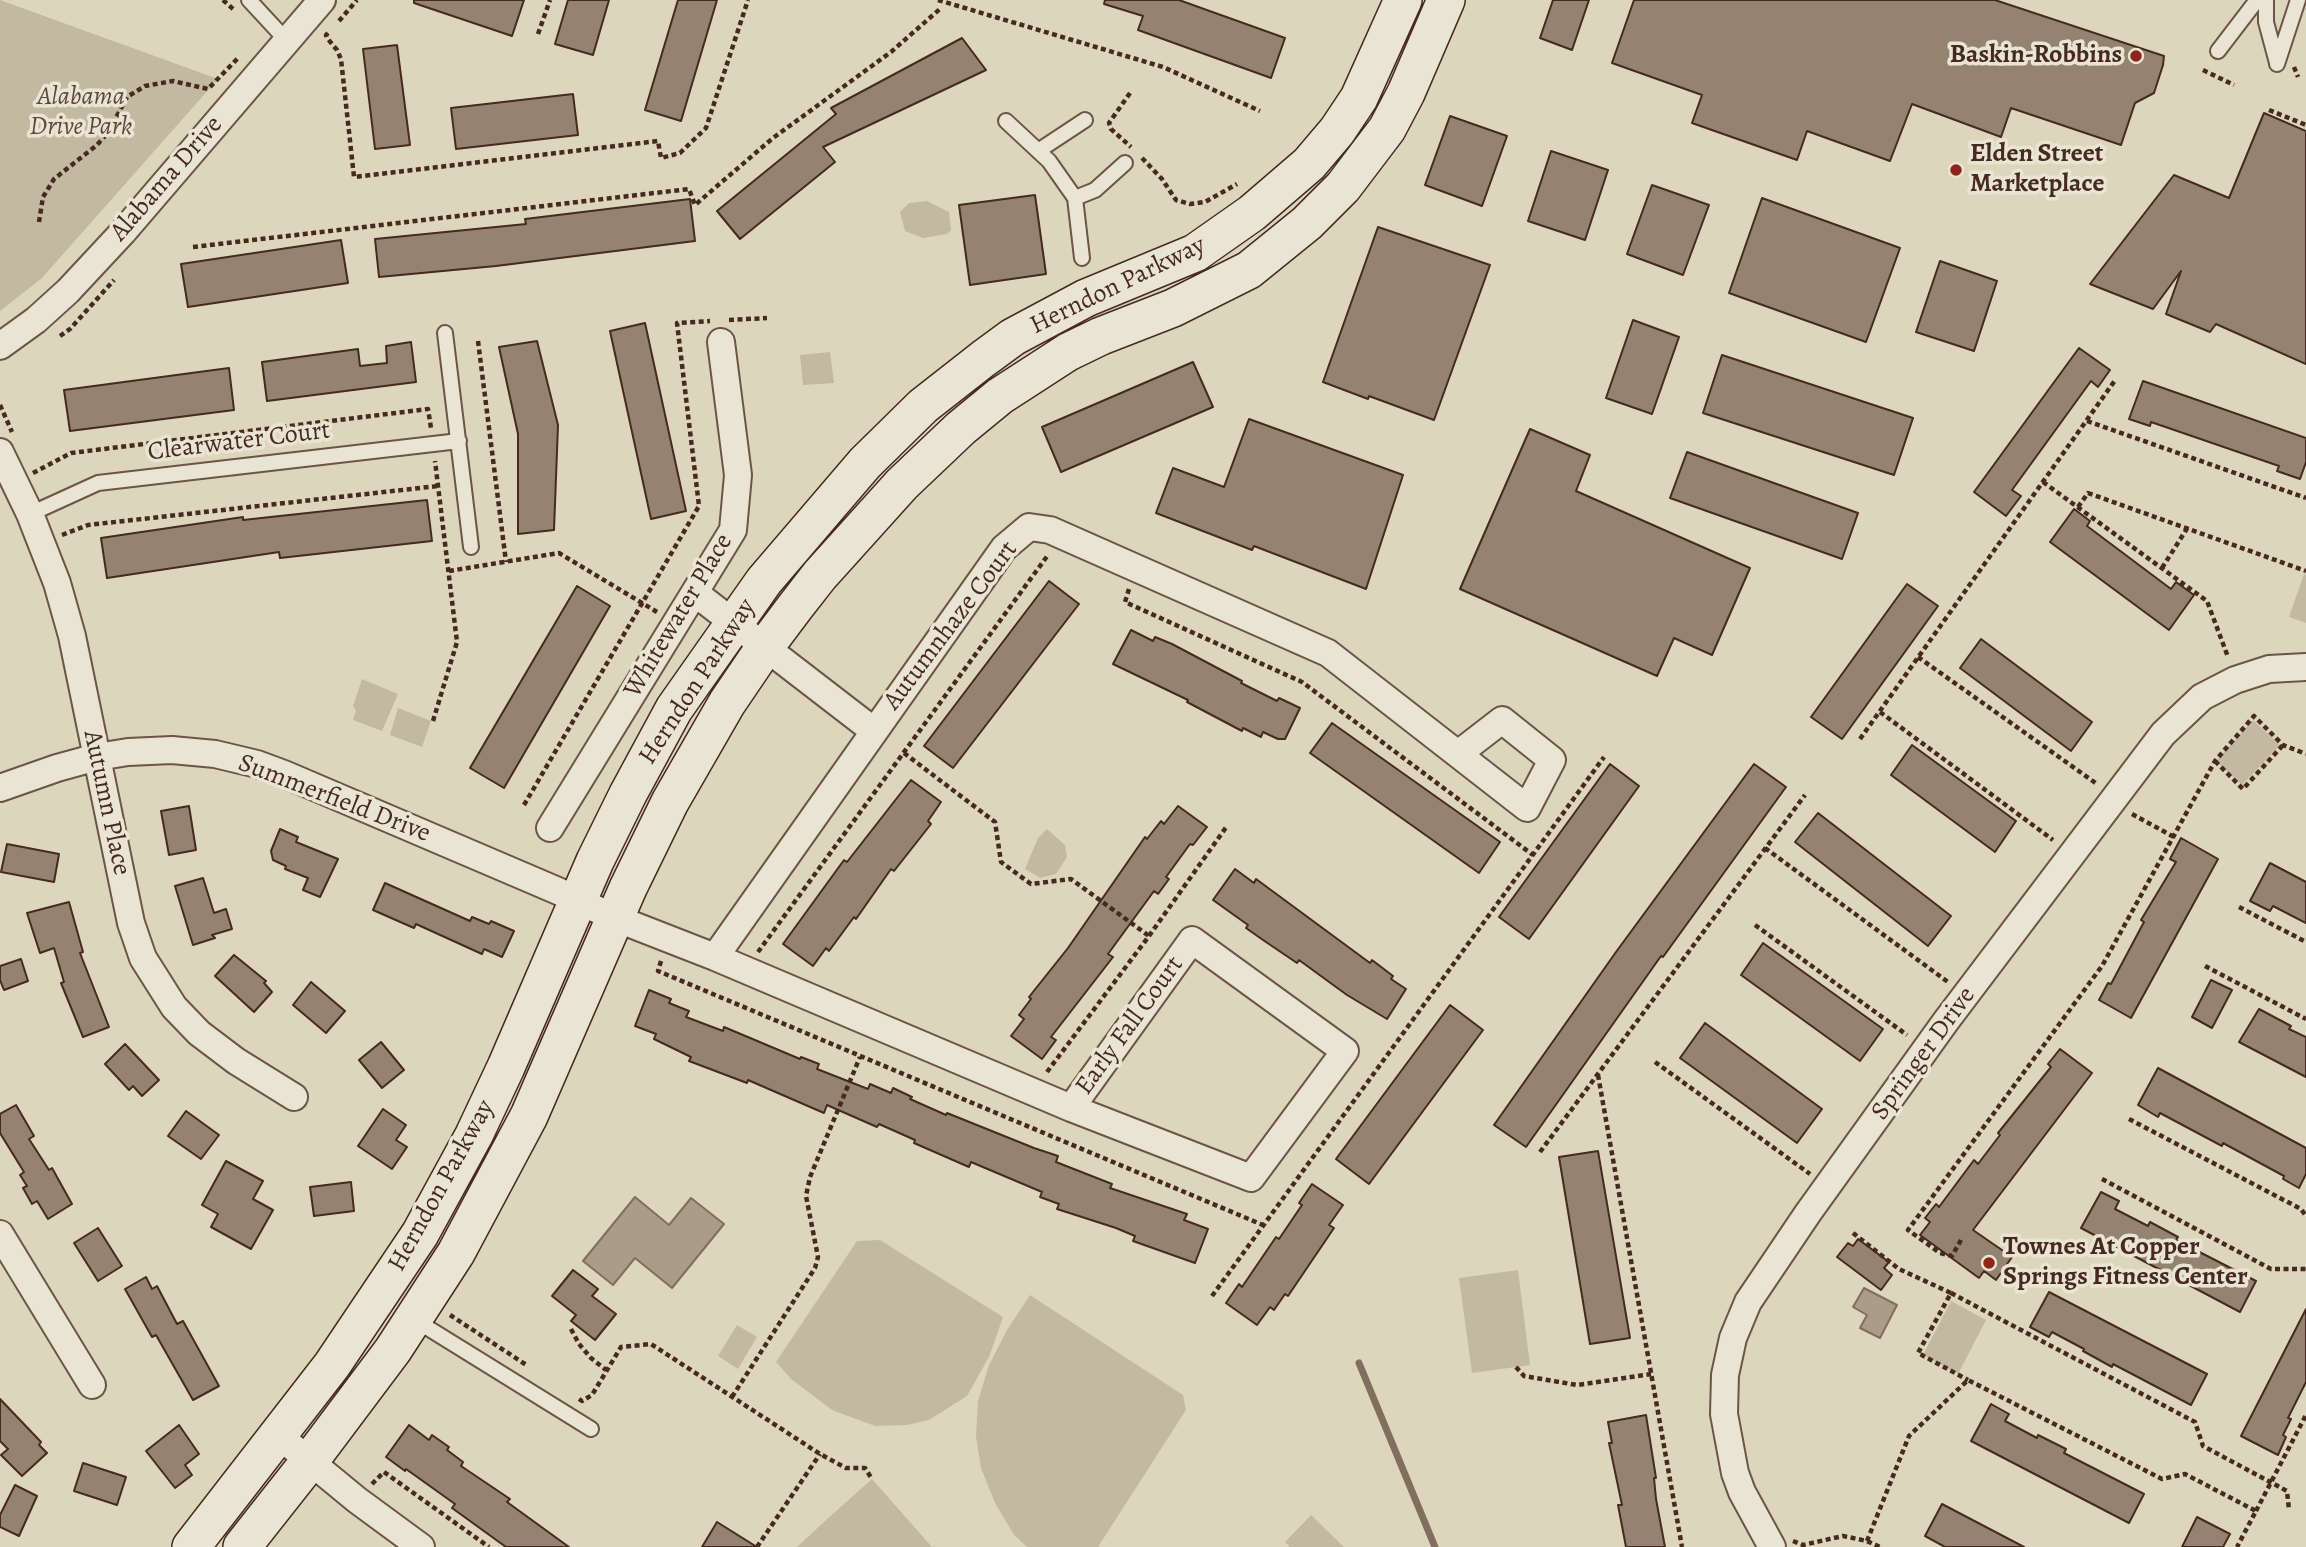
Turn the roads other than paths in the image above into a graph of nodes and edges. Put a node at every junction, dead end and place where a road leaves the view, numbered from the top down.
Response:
1 (249, 0) edge
2 (322, 0) edge
3 (1404, 0) edge
4 (1446, 0) edge
5 (2257, 0) edge
6 (2266, 0) edge
7 (2298, 0) edge
8 (287, 41) junction
9 (2218, 51) dead end
10 (1085, 120) dead end
11 (1006, 121) dead end
12 (1038, 151) junction
13 (1125, 163) dead end
14 (1075, 198) junction
15 (1082, 258) dead end
16 (722, 328) road end
17 (445, 333) dead end
18 (0, 346) edge
19 (459, 441) junction
20 (0, 452) edge
21 (30, 514) junction
22 (471, 547) dead end
23 (695, 593) junction
24 (733, 622) junction
25 (765, 647) junction
26 (2306, 667) edge
27 (874, 730) junction
28 (1458, 754) dead end
29 (97, 757) junction
30 (0, 788) edge
31 (550, 828) dead end
32 (578, 901) junction
33 (615, 918) junction
34 (715, 957) junction
35 (294, 1097) dead end
36 (1071, 1108) junction
37 (0, 1234) edge
38 (414, 1320) junction
39 (92, 1385) dead end
40 (591, 1429) dead end
41 (278, 1435) junction
42 (309, 1462) junction
43 (1779, 1539) edge
44 (191, 1547) edge
45 (242, 1547) edge
46 (421, 1547) edge

1 - 8 lane
2 - 8 street, Alabama Drive
3 - 24 main road, Herndon Parkway
4 - 25 main road, Herndon Parkway
5 - 9 lane
6 - 7 lane
8 - 18 street, Alabama Drive
10 - 12 lane
11 - 12 lane
12 - 14 lane
13 - 14 lane
14 - 15 lane
16 - 23 street, Whitewater Place
17 - 19 lane
19 - 21 lane, Clearwater Court
19 - 22 lane
20 - 21 street, Autumn Place
21 - 29 street, Autumn Place
23 - 24 street
23 - 31 street, Whitewater Place
24 - 25 street
24 - 32 main road, Herndon Parkway
25 - 27 street
25 - 33 main road, Herndon Parkway
26 - 43 street, Springer Drive
27 - 28 street, Autumnhaze Court
27 - 34 street, Autumnhaze Court
29 - 30 street, Summerfield Drive
29 - 32 street, Summerfield Drive
29 - 35 street, Autumn Place
32 - 33 street, Summerfield Drive
32 - 41 main road, Herndon Parkway
33 - 34 street, Early Fall Court
33 - 38 main road, Herndon Parkway
34 - 36 street, Early Fall Court
36 - 36 street, Early Fall Court
37 - 39 street
38 - 40 lane
38 - 42 main road, Herndon Parkway
41 - 42 street
41 - 44 main road, Herndon Parkway
42 - 45 main road, Herndon Parkway
42 - 46 street

